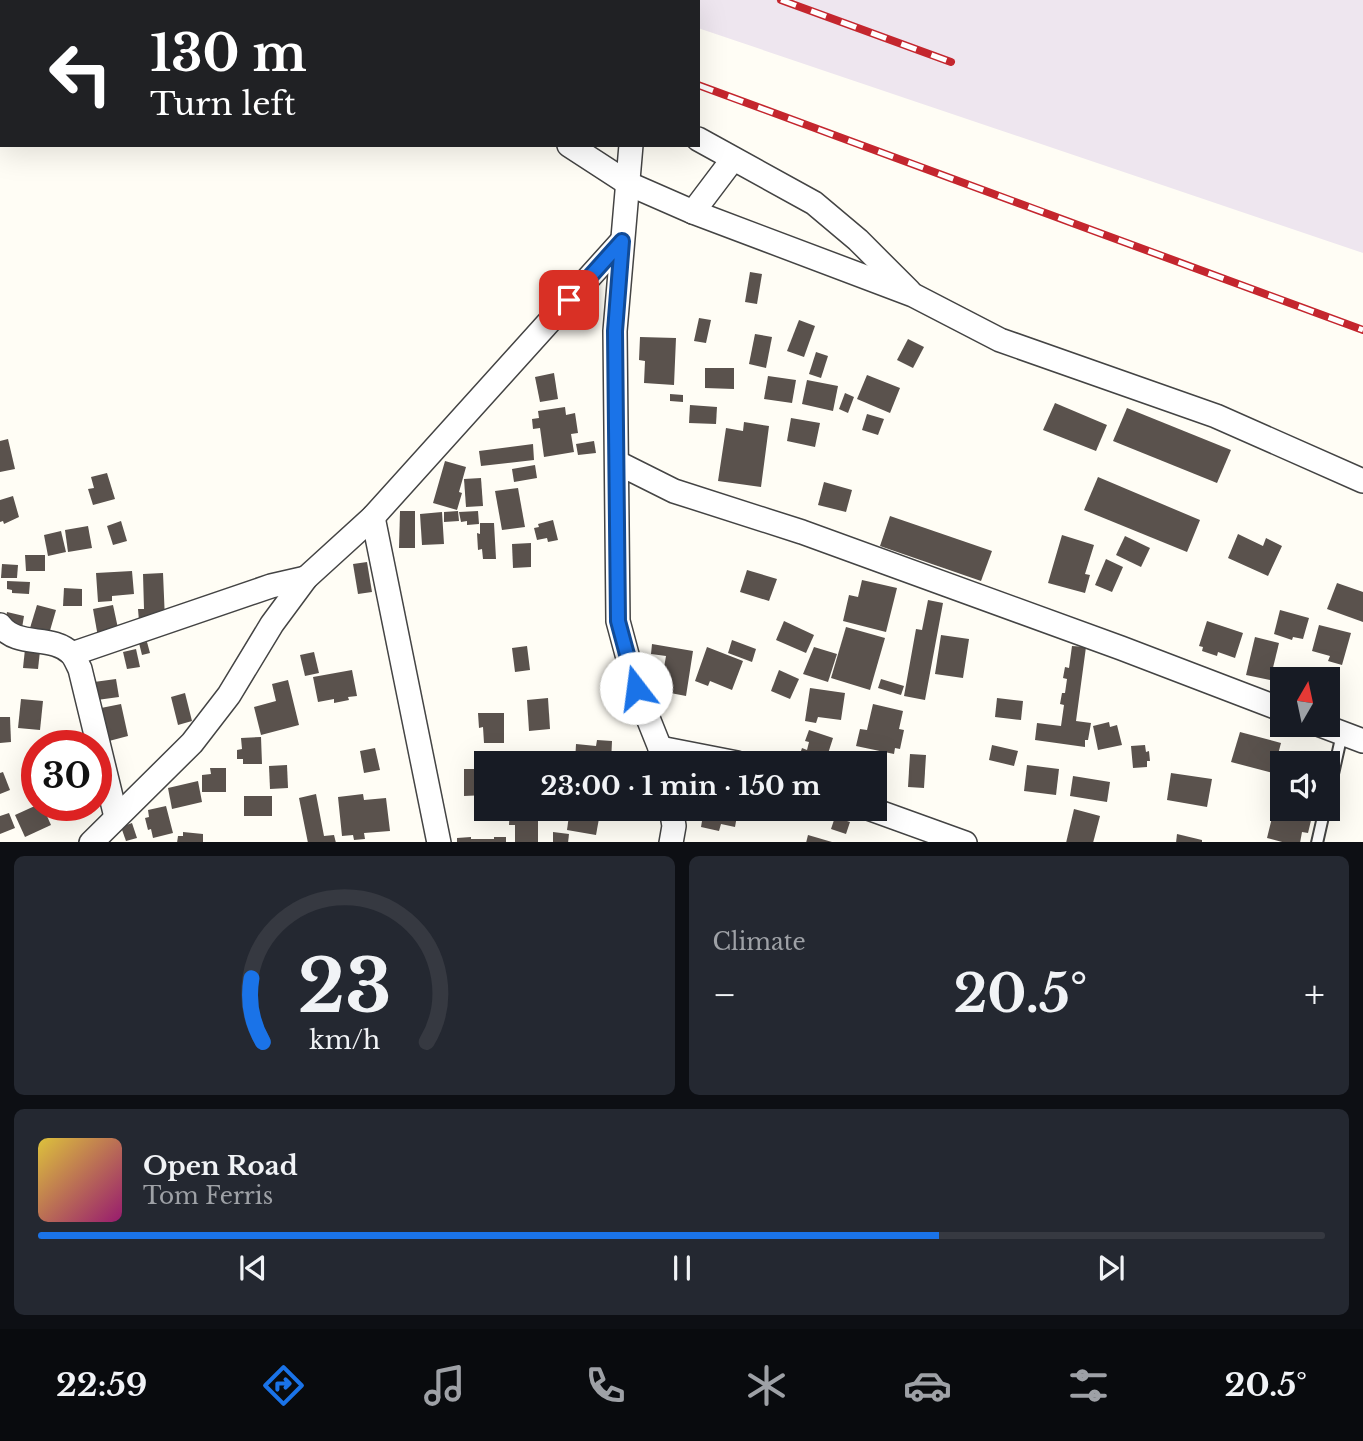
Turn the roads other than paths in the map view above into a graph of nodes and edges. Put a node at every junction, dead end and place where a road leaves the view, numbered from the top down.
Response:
1 (700, 140) edge
2 (572, 147) edge
3 (631, 147) edge
4 (733, 159) junction
5 (629, 184) junction
6 (693, 212) junction
7 (622, 241) junction
8 (913, 296) junction
9 (618, 463) junction
10 (1363, 481) edge
11 (373, 517) junction
12 (306, 578) junction
13 (0, 625) edge
14 (72, 654) junction
15 (1270, 705) edge
16 (1353, 738) edge
17 (660, 751) edge
18 (1340, 768) edge
19 (887, 815) edge
20 (116, 817) junction
21 (673, 821) edge
22 (1322, 821) edge
23 (91, 842) edge
24 (439, 842) edge
25 (671, 842) edge
26 (965, 842) edge
27 (1317, 842) edge

1 - 4 street
2 - 5 street
3 - 5 street
4 - 6 street
4 - 8 street
5 - 6 street
5 - 7 street
6 - 8 street
7 - 9 street
7 - 11 street
8 - 10 street
9 - 15 street
9 - 17 street
11 - 12 street
11 - 24 street
12 - 14 street
12 - 20 street
13 - 14 street
14 - 20 street
16 - 18 lane
19 - 26 street
20 - 23 street
21 - 25 street
22 - 27 lane

